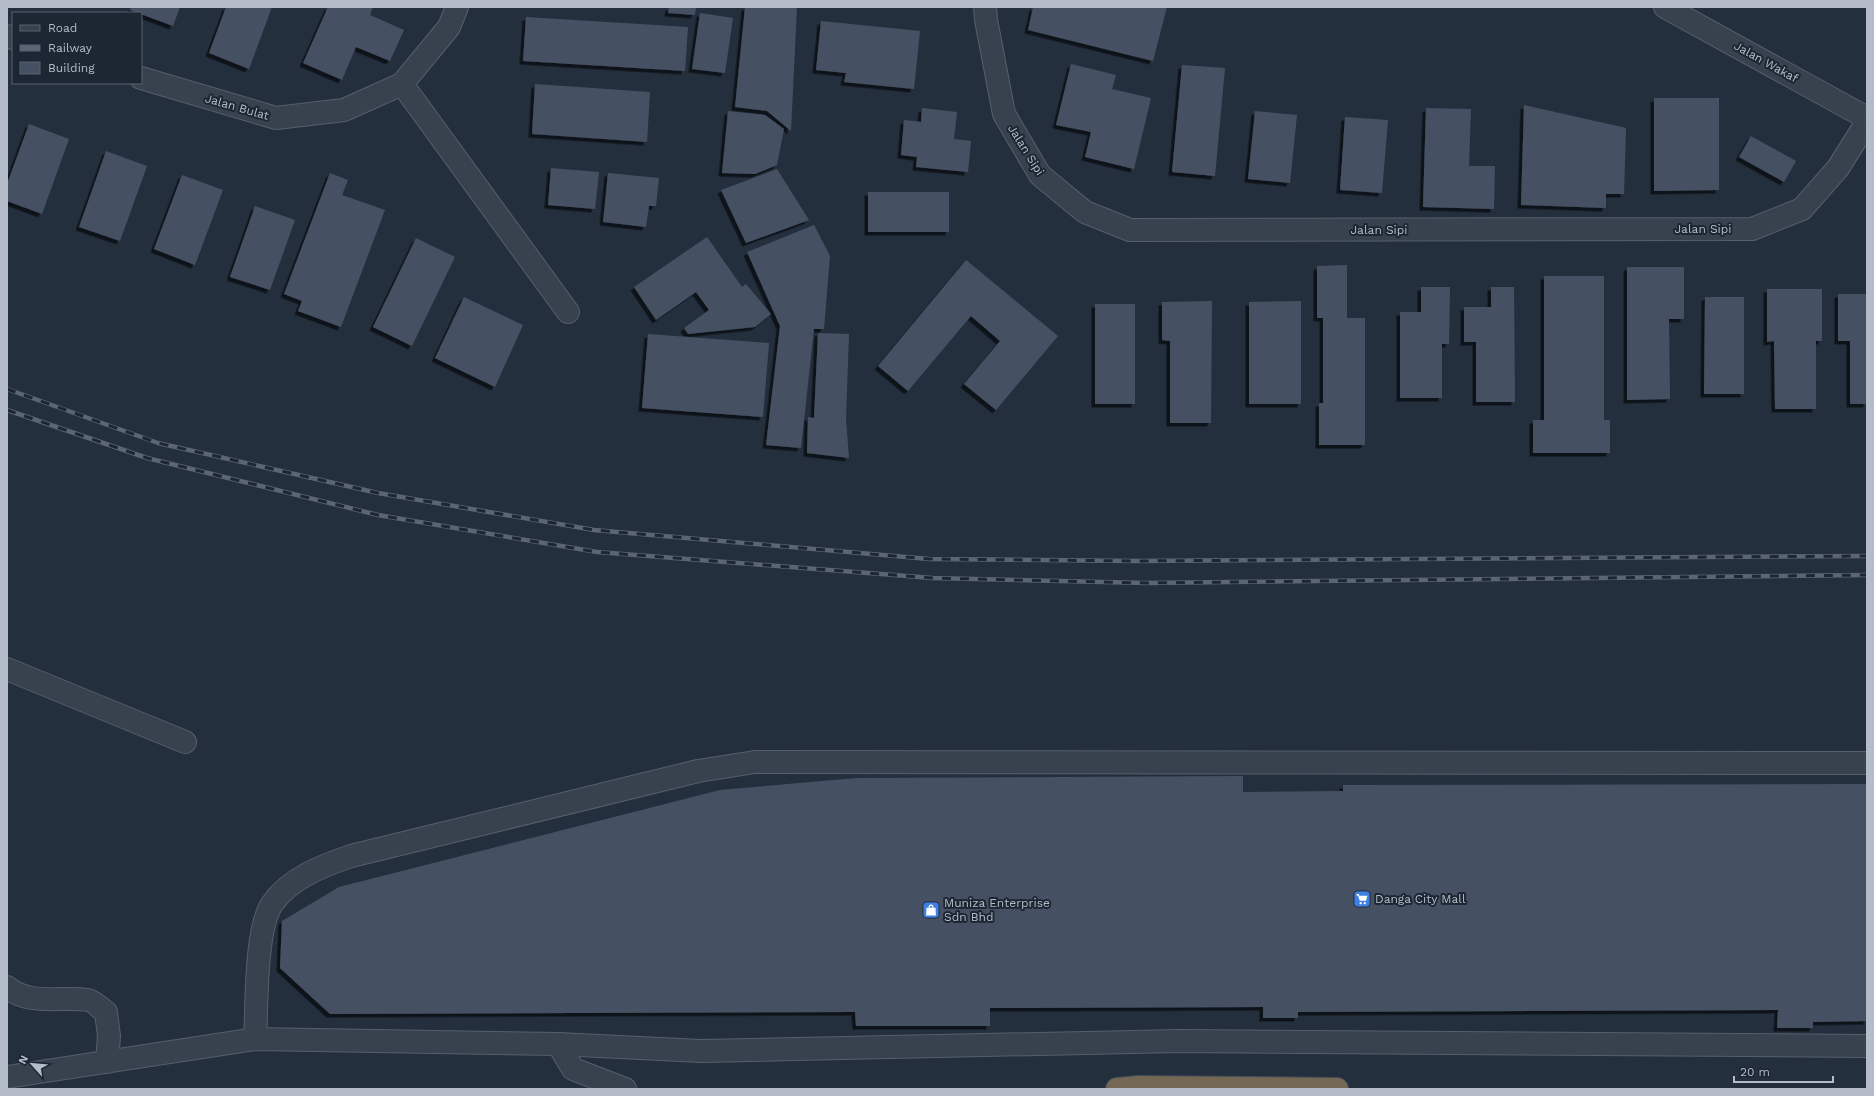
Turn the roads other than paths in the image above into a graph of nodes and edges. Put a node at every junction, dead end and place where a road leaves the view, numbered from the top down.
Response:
1 (457, 7) edge
2 (985, 7) edge
3 (1665, 7) edge
4 (142, 78) edge
5 (402, 84) junction
6 (1867, 118) edge
7 (1867, 122) edge
8 (568, 312) dead end
9 (7, 670) edge
10 (185, 742) dead end
11 (1867, 763) edge
12 (7, 987) edge
13 (255, 1039) junction
14 (558, 1044) junction
15 (1867, 1046) edge
16 (107, 1062) junction
17 (7, 1077) edge
18 (625, 1089) edge
19 (1117, 1089) edge
20 (1337, 1089) edge

1 - 5 street, Jalan Bulat
2 - 7 street, Jalan Sipi
3 - 6 street, Jalan Wakaf
4 - 5 street, Jalan Bulat
5 - 8 street
9 - 10 street
11 - 13 street
12 - 16 street
13 - 14 street
13 - 16 street
14 - 15 street
14 - 18 street
16 - 17 street
19 - 20 highway

